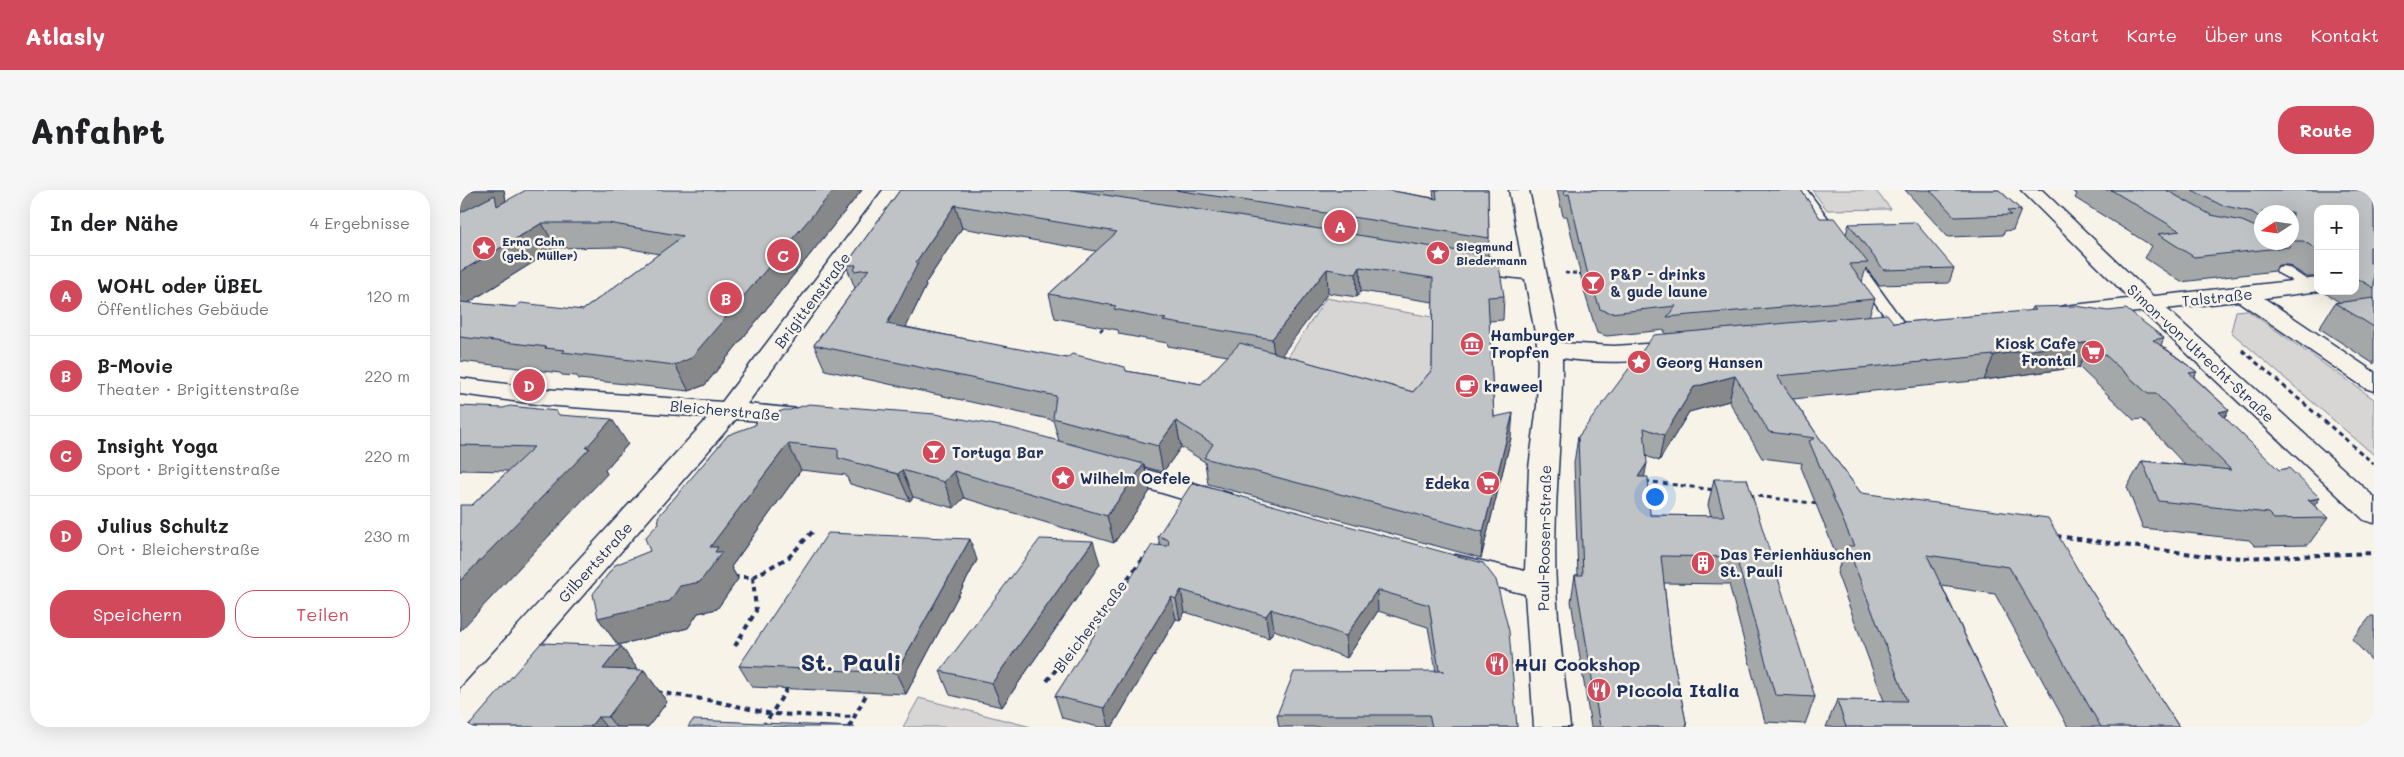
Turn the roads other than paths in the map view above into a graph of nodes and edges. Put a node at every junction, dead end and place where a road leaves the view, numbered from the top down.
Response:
1 (893, 190) edge
2 (1519, 190) edge
3 (1801, 190) edge
4 (2031, 190) edge
5 (1447, 264) edge
6 (2283, 270) edge
7 (1535, 273) junction
8 (2314, 286) edge
9 (2243, 294) junction
10 (2149, 305) junction
11 (2040, 316) edge
12 (1911, 328) joint
13 (1873, 331) edge
14 (1704, 346) edge
15 (1550, 349) junction
16 (2374, 383) edge
17 (460, 386) edge
18 (730, 410) junction
19 (836, 419) edge
20 (1086, 462) edge
21 (1243, 506) edge
22 (2374, 513) edge
23 (1430, 558) edge
24 (1540, 586) junction
25 (463, 705) edge
26 (1552, 727) edge

1 - 18 street, Brigittenstraße
2 - 7 street, Paul-Roosen-Straße
3 - 12 lane
4 - 10 street, Simon-von-Utrecht-Straße
5 - 7 street
6 - 8 lane
7 - 15 street, Paul-Roosen-Straße
8 - 9 street, Talstraße
9 - 10 street, Talstraße
9 - 16 street
10 - 11 street, Talstraße
10 - 22 street, Simon-von-Utrecht-Straße
12 - 13 street
14 - 15 street
15 - 24 street, Paul-Roosen-Straße
17 - 18 street, Bleicherstraße
18 - 19 street, Bleicherstraße
18 - 25 street, Gilbertstraße
20 - 21 street
23 - 24 street
24 - 26 street, Paul-Roosen-Straße

